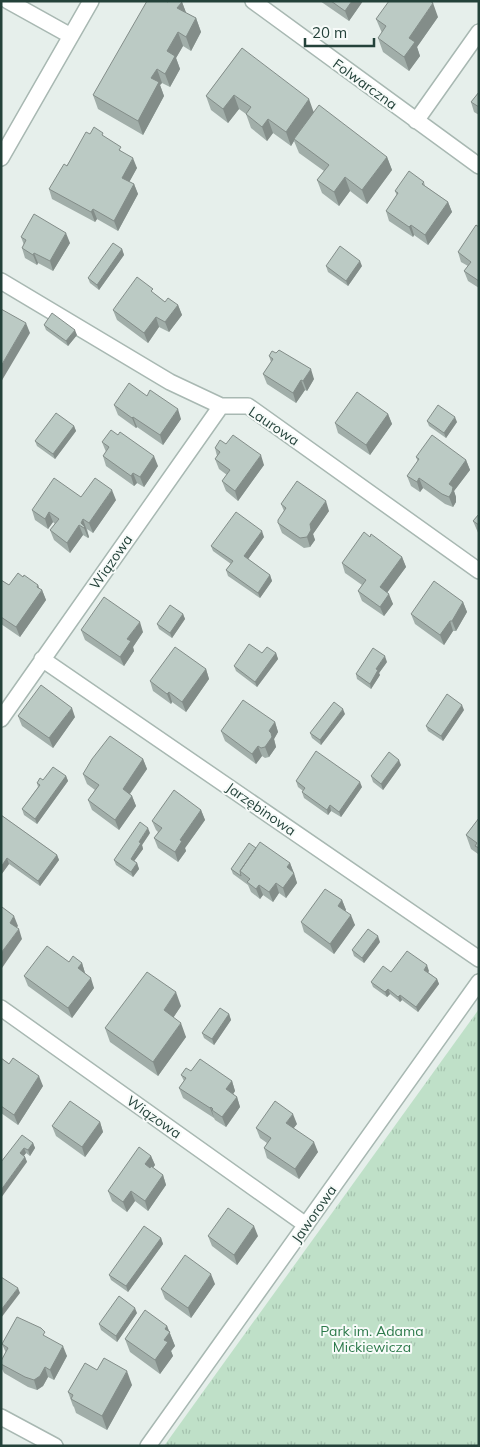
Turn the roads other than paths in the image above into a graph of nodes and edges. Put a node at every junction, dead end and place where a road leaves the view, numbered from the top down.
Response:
1 (8, 1) edge
2 (91, 1) edge
3 (252, 1) edge
4 (479, 32) edge
5 (71, 36) junction
6 (416, 121) junction
7 (1, 158) edge
8 (479, 166) edge
9 (1, 281) edge
10 (221, 406) junction
11 (479, 571) edge
12 (42, 659) junction
13 (1, 718) edge
14 (479, 959) edge
15 (479, 982) edge
16 (1, 1008) edge
17 (306, 1225) junction
18 (1, 1418) edge
19 (56, 1446) edge
20 (148, 1446) edge

1 - 5 street
2 - 5 street
3 - 6 street, Folwarczna
4 - 6 street
5 - 7 street
6 - 8 street, Folwarczna
9 - 10 street, Laurowa
10 - 11 street, Laurowa
10 - 12 street, Wiązowa
12 - 13 street, Wiązowa
12 - 14 street, Jarzębinowa
15 - 17 street, Jaworowa
16 - 17 street, Wiązowa
17 - 20 street, Jaworowa
18 - 19 street

